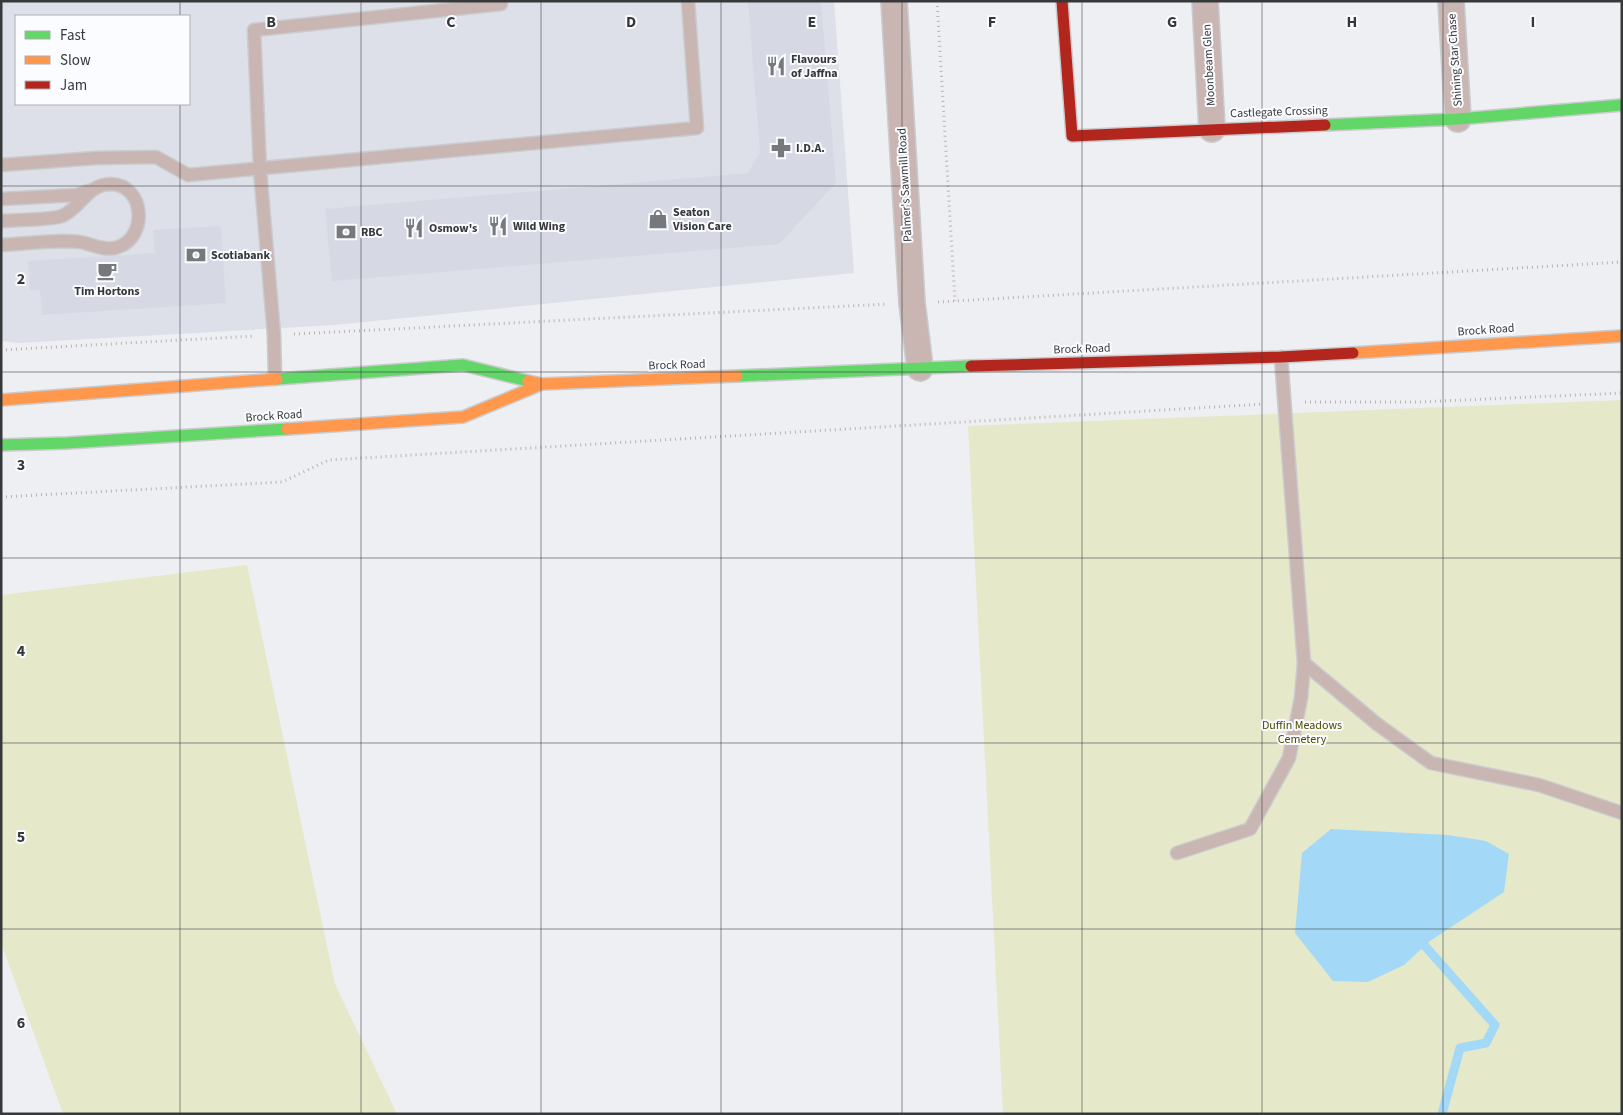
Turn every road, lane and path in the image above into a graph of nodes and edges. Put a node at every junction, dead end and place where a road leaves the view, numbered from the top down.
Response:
1 (501, 1) edge
2 (688, 1) edge
3 (894, 1) edge
4 (937, 1) edge
5 (1062, 1) edge
6 (1205, 1) edge
7 (1451, 1) edge
8 (1622, 105) edge
9 (1458, 119) junction
10 (1212, 129) junction
11 (1, 165) edge
12 (260, 170) junction
13 (91, 190) junction
14 (1, 199) edge
15 (1, 221) edge
16 (1, 245) edge
17 (1622, 262) edge
18 (955, 301) junction
19 (912, 303) junction
20 (274, 335) junction
21 (1622, 336) edge
22 (1, 350) edge
23 (1281, 357) junction
24 (920, 368) junction
25 (275, 379) junction
26 (542, 384) junction
27 (1622, 393) edge
28 (1, 400) edge
29 (1284, 402) junction
30 (1, 445) edge
31 (1, 497) edge
32 (1304, 663) junction
33 (1622, 813) edge
34 (1177, 853) dead end

1 - 12 lane
2 - 12 lane
3 - 19 street, Palmer's Sawmill Road
4 - 18 path
5 - 10 main road, Castlegate Crossing
6 - 10 street, Moonbeam Glen
7 - 9 street, Shining Star Chase
8 - 9 main road, Castlegate Crossing
9 - 10 main road, Castlegate Crossing
11 - 12 lane
12 - 20 lane
13 - 14 lane
13 - 15 lane
13 - 16 lane
17 - 18 path
18 - 19 path
19 - 20 path
19 - 24 street, Palmer's Sawmill Road
20 - 22 path
20 - 25 lane
21 - 23 main road, Brock Road
23 - 24 main road, Brock Road
23 - 29 lane
24 - 26 main road, Brock Road
25 - 26 main road, Brock Road
25 - 28 main road, Brock Road
26 - 30 main road, Brock Road
27 - 29 path
29 - 31 path
29 - 32 lane
32 - 33 lane
32 - 34 lane

